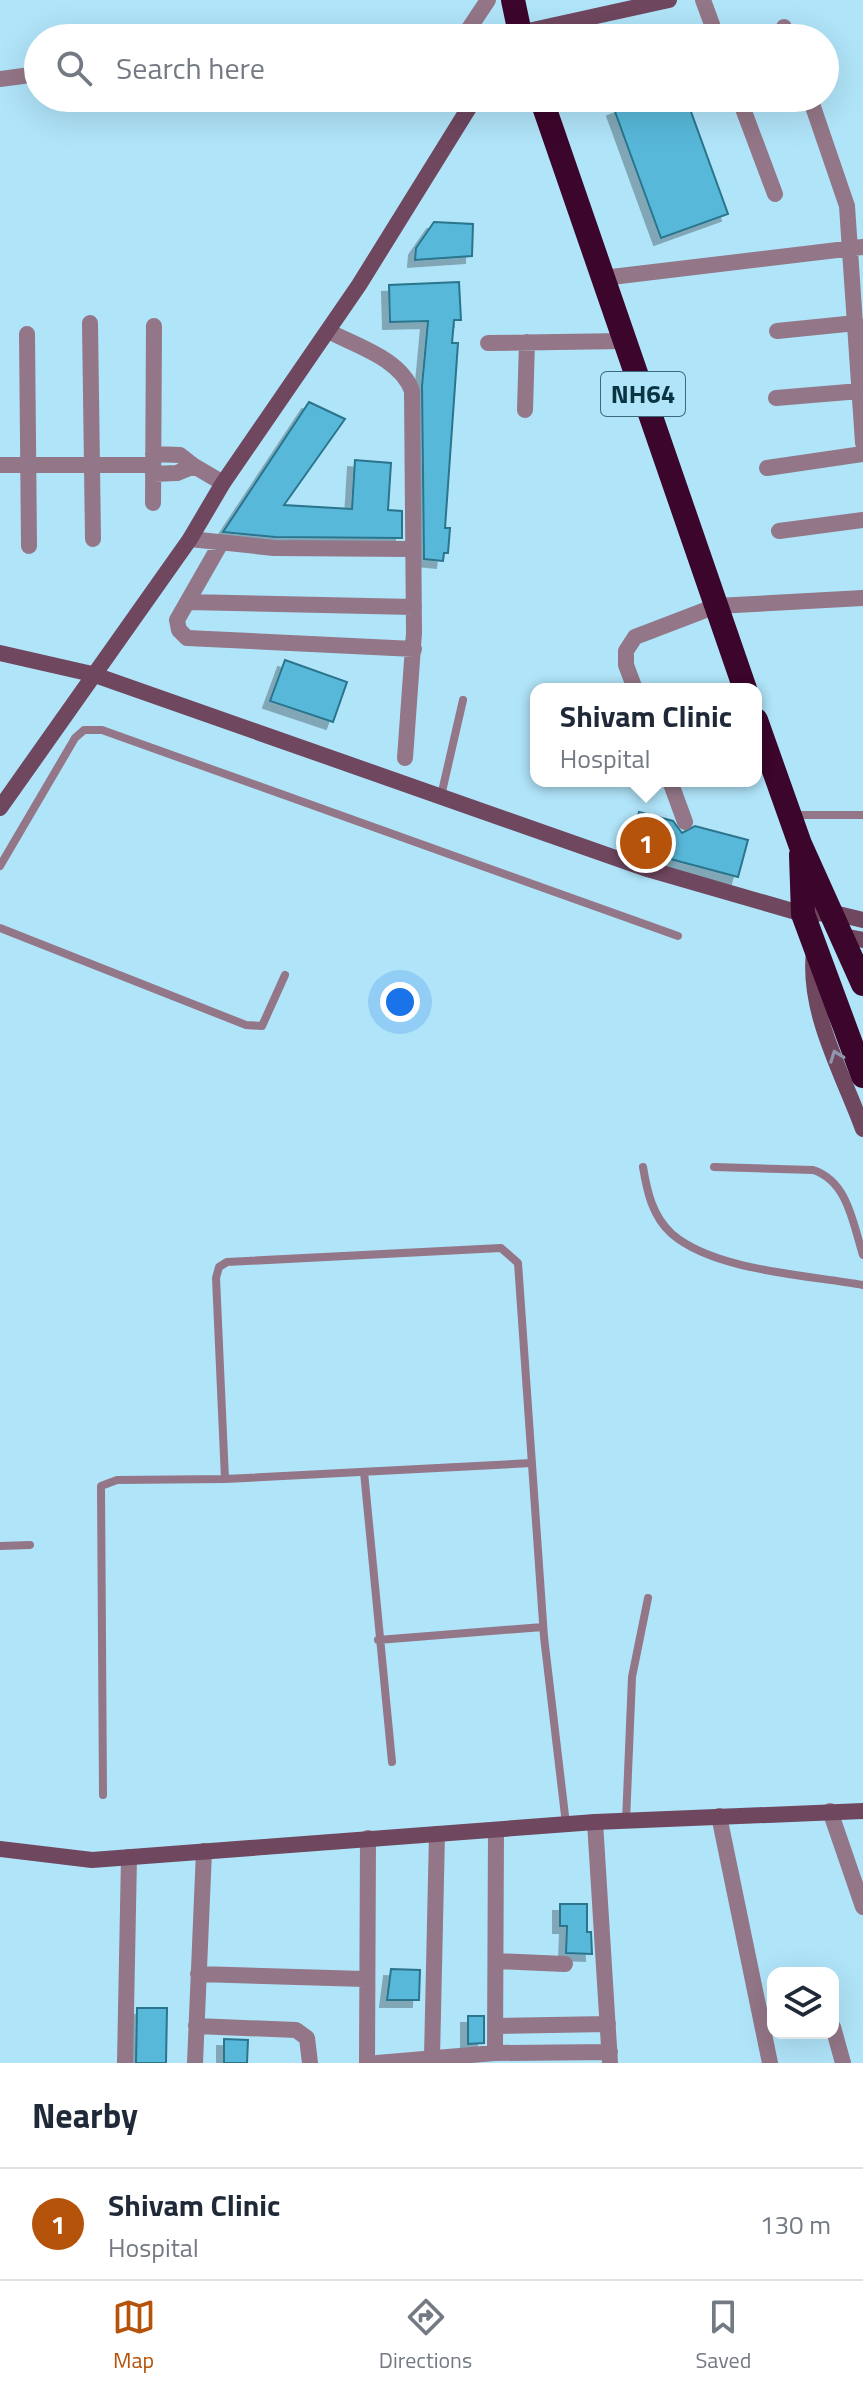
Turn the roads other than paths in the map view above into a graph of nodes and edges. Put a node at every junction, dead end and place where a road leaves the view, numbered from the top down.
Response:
1 (488, 0) edge
2 (513, 0) edge
3 (669, 0) edge
4 (703, 0) edge
5 (473, 24) edge
6 (516, 24) edge
7 (568, 24) edge
8 (712, 24) edge
9 (24, 76) edge
10 (0, 79) edge
11 (466, 112) edge
12 (546, 112) edge
13 (744, 112) edge
14 (815, 112) edge
15 (775, 194) dead end
16 (857, 248) edge
17 (603, 278) junction
18 (90, 323) dead end
19 (856, 323) junction
20 (154, 326) dead end
21 (328, 331) junction
22 (777, 331) dead end
23 (27, 334) dead end
24 (625, 341) junction
25 (527, 342) junction
26 (488, 343) dead end
27 (860, 391) junction
28 (776, 398) dead end
29 (525, 410) dead end
30 (863, 443) edge
31 (863, 454) edge
32 (153, 464) junction
33 (0, 465) edge
34 (28, 465) junction
35 (92, 465) junction
36 (767, 468) dead end
37 (223, 483) junction
38 (153, 503) dead end
39 (863, 520) edge
40 (779, 531) dead end
41 (93, 539) dead end
42 (190, 539) junction
43 (221, 543) junction
44 (29, 546) dead end
45 (411, 549) junction
46 (863, 598) edge
47 (188, 602) junction
48 (716, 606) junction
49 (414, 607) junction
50 (414, 649) junction
51 (0, 653) edge
52 (92, 674) junction
53 (633, 683) edge
54 (743, 683) edge
55 (463, 700) dead end
56 (762, 737) edge
57 (405, 758) dead end
58 (672, 787) edge
59 (440, 797) junction
60 (0, 808) edge
61 (790, 815) junction
62 (863, 815) edge
63 (685, 822) dead end
64 (800, 844) junction
65 (0, 866) edge
66 (834, 913) junction
67 (803, 914) junction
68 (863, 920) edge
69 (0, 928) edge
70 (678, 936) dead end
71 (853, 938) edge
72 (815, 949) junction
73 (285, 975) dead end
74 (863, 984) edge
75 (863, 1076) edge
76 (863, 1129) edge
77 (643, 1167) dead end
78 (714, 1167) dead end
79 (863, 1255) edge
80 (863, 1285) edge
81 (532, 1463) junction
82 (364, 1472) junction
83 (225, 1479) junction
84 (30, 1545) dead end
85 (0, 1546) edge
86 (648, 1598) dead end
87 (543, 1627) junction
88 (378, 1640) junction
89 (392, 1762) dead end
90 (103, 1795) dead end
91 (830, 1811) junction
92 (863, 1811) edge
93 (719, 1816) junction
94 (626, 1821) junction
95 (595, 1822) junction
96 (566, 1824) junction
97 (496, 1830) junction
98 (437, 1834) junction
99 (368, 1838) junction
100 (0, 1849) edge
101 (204, 1851) junction
102 (129, 1857) junction
103 (863, 1907) edge
104 (496, 1961) junction
105 (565, 1964) dead end
106 (198, 1974) junction
107 (365, 1979) junction
108 (608, 2024) junction
109 (196, 2026) junction
110 (495, 2026) junction
111 (836, 2039) edge
112 (495, 2053) junction
113 (432, 2057) junction
114 (610, 2058) edge
115 (396, 2062) edge
116 (125, 2063) edge
117 (195, 2063) edge
118 (310, 2063) edge
119 (367, 2063) edge
120 (377, 2063) edge
121 (770, 2063) edge
122 (843, 2063) edge

1 - 5 street
2 - 6 highway
3 - 7 street
4 - 8 street
9 - 10 street
11 - 21 street
12 - 17 highway, NH64
13 - 15 street
14 - 16 street
16 - 17 street
16 - 19 street
17 - 24 highway, NH64
18 - 35 street
19 - 22 street
19 - 27 street
20 - 32 street
21 - 37 street
21 - 45 street
23 - 34 street
24 - 25 street
24 - 48 highway, NH64
25 - 26 street
25 - 29 street
27 - 28 street
27 - 30 street
31 - 36 street
32 - 35 street
32 - 37 street
32 - 38 street
33 - 34 street
34 - 35 street
34 - 44 street
35 - 41 street
37 - 42 street
39 - 40 street
42 - 43 street
42 - 52 street
43 - 45 street
43 - 47 street
45 - 49 street
46 - 48 street
47 - 49 street
47 - 50 street
48 - 53 street
48 - 54 highway, NH64
49 - 50 street
50 - 57 street
51 - 52 street
52 - 59 street
52 - 60 street
55 - 59 lane
56 - 61 highway
58 - 63 street
59 - 67 street
61 - 62 lane
61 - 64 highway
64 - 66 highway
64 - 67 highway
65 - 70 lane
66 - 67 street
66 - 68 street
66 - 71 highway
67 - 72 highway
69 - 73 lane
71 - 74 highway
72 - 75 highway
76 -> 72 street
77 - 80 lane
78 - 79 lane
81 - 82 lane
81 - 83 lane
81 - 87 lane
82 - 83 lane
82 - 88 lane
83 - 90 lane
84 - 85 lane
86 - 94 lane
87 - 88 lane
87 - 96 lane
88 - 89 lane
91 - 92 street
91 - 93 street
91 - 103 street
93 - 94 street
93 - 121 street
94 - 95 street
95 - 96 street
95 - 108 street
96 - 97 street
97 - 98 street
97 - 104 street
98 - 99 street
98 - 113 street
99 - 101 street
99 - 107 street
100 - 102 street
101 - 102 street
101 - 106 street
102 - 116 street
104 - 105 street
104 - 110 street
106 - 107 street
106 - 109 street
107 - 119 street
108 - 110 street
108 - 114 street
109 - 117 street
109 - 118 street
110 - 112 street
111 - 122 street
112 - 113 street
112 - 114 street
113 - 115 street
115 - 120 street

